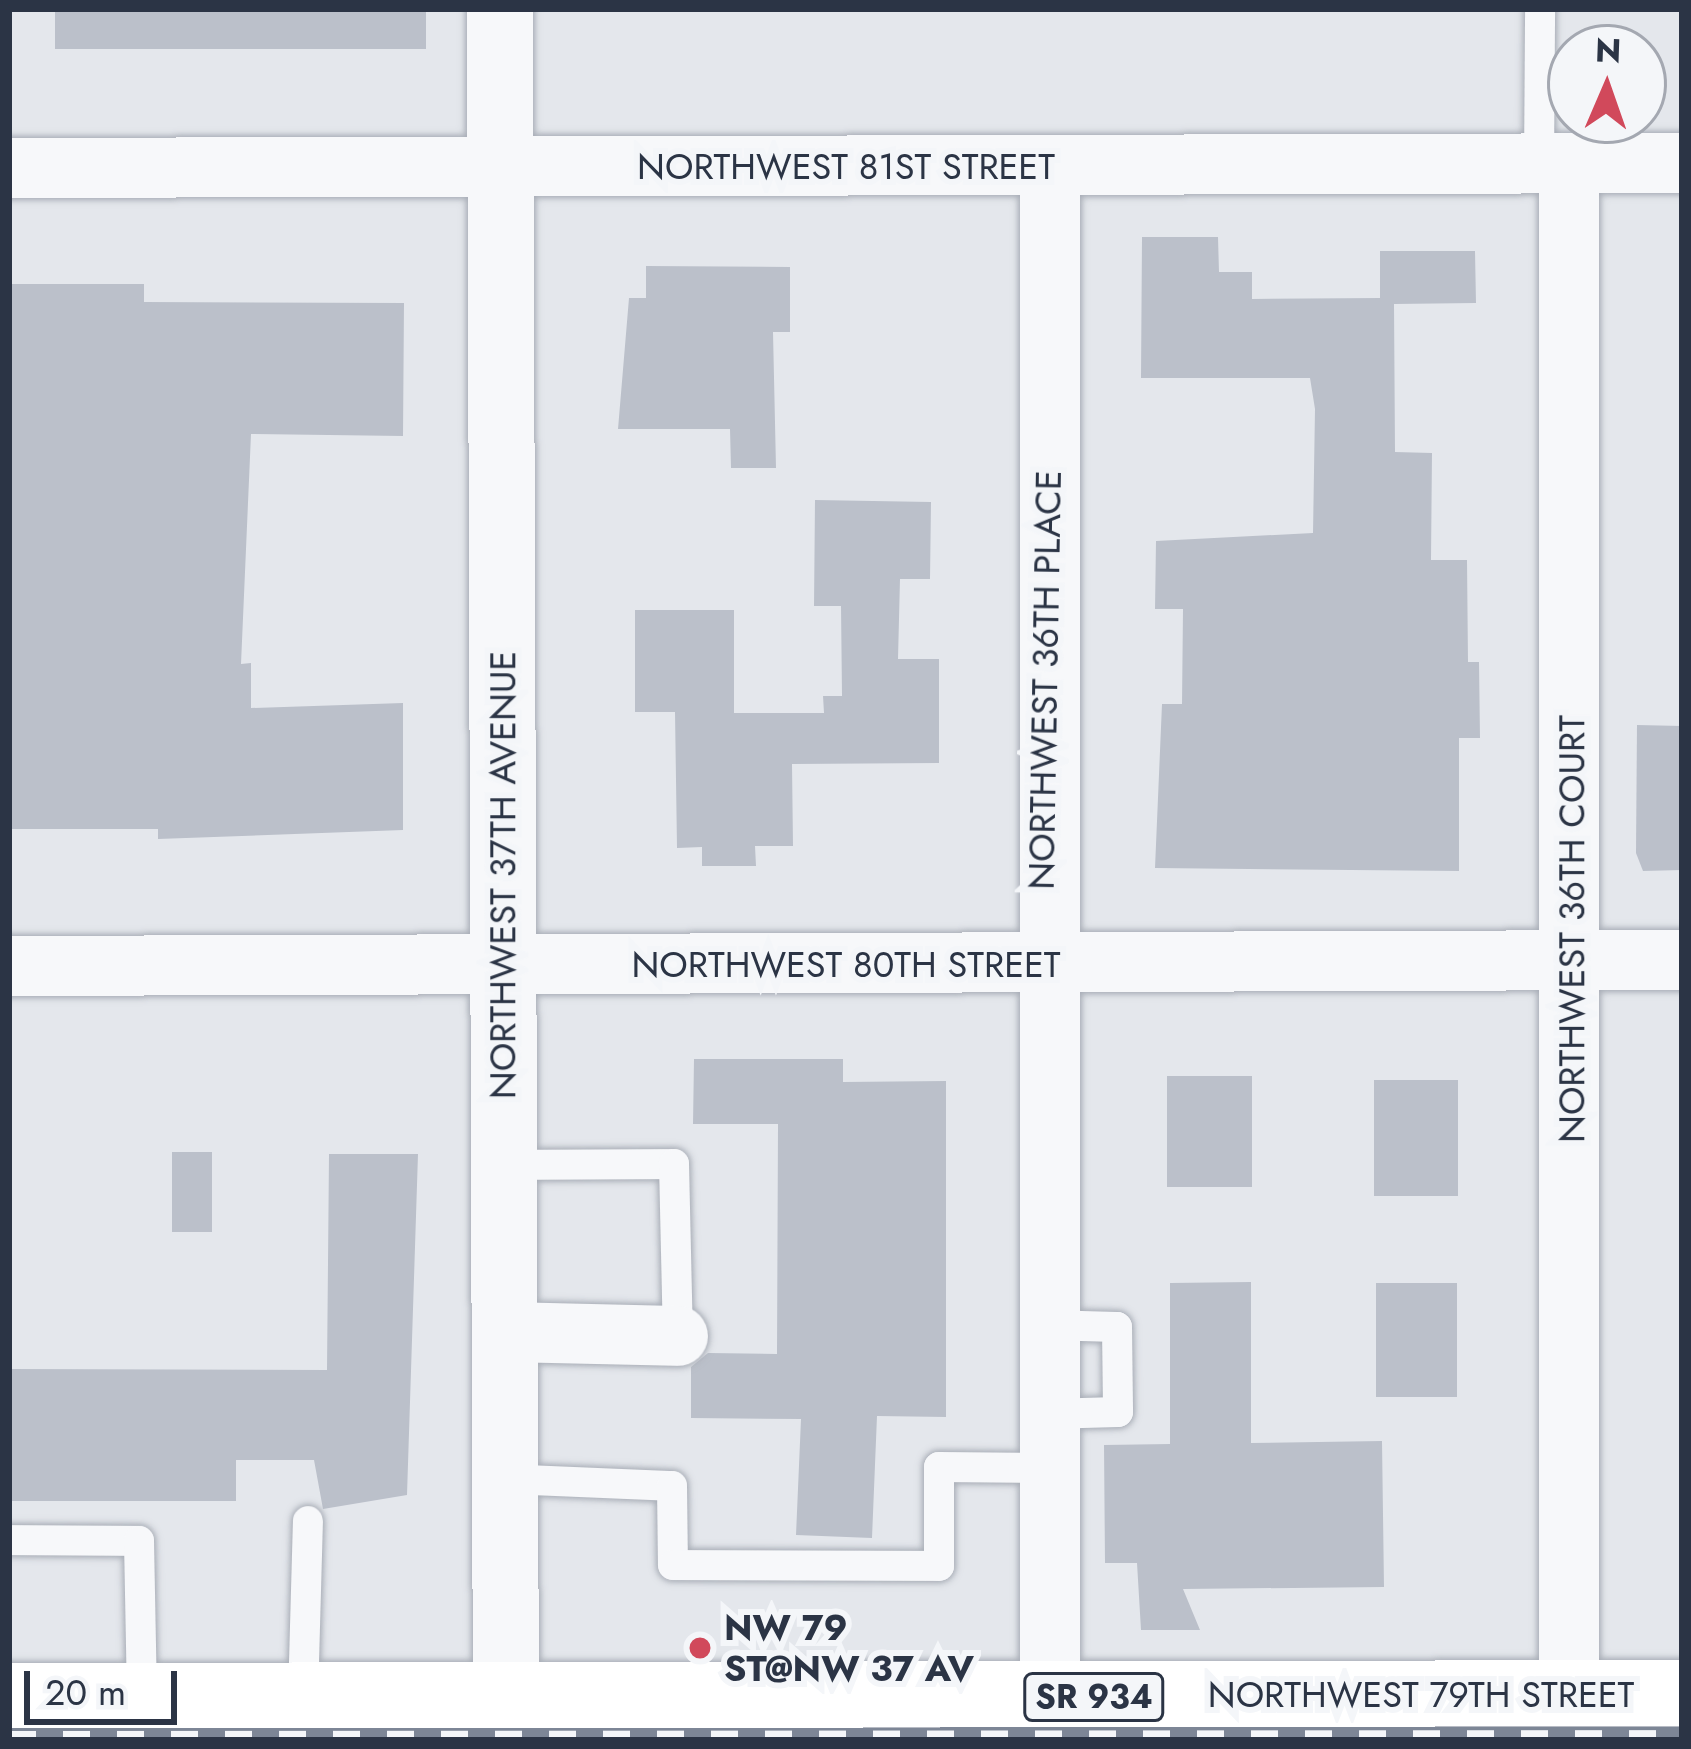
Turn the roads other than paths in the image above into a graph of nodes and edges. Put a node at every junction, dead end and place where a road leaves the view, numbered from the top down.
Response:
1 (500, 9) edge
2 (1540, 9) edge
3 (1682, 164) edge
4 (1554, 165) junction
5 (501, 167) junction
6 (1049, 167) junction
7 (9, 168) edge
8 (1682, 960) edge
9 (1574, 961) junction
10 (503, 962) junction
11 (9, 966) edge
12 (1042, 966) junction
13 (503, 1165) junction
14 (504, 1332) junction
15 (678, 1336) joint
16 (1047, 1441) junction
17 (505, 1479) junction
18 (308, 1521) dead end
19 (9, 1540) edge
20 (1569, 1693) junction
21 (1682, 1693) edge
22 (9, 1696) edge
23 (142, 1697) junction
24 (304, 1698) junction
25 (1050, 1698) junction
26 (506, 1720) edge

1 - 5 street, NORTHWEST 37TH AVENUE
2 - 4 lane
3 - 4 street, NORTHWEST 81ST STREET
4 - 6 street, NORTHWEST 81ST STREET
4 - 9 street, NORTHWEST 36TH COURT
5 - 6 street, NORTHWEST 81ST STREET
5 - 7 street, NORTHWEST 81ST STREET
5 - 10 street, NORTHWEST 37TH AVENUE
6 - 12 street, NORTHWEST 36TH PLACE
8 - 9 street, NORTHWEST 80TH STREET
9 - 12 street, NORTHWEST 80TH STREET
9 - 20 street, NORTHWEST 36TH COURT
10 - 11 street, NORTHWEST 80TH STREET
10 - 12 street, NORTHWEST 80TH STREET
10 - 13 street, NORTHWEST 37TH AVENUE
12 - 16 street, NORTHWEST 36TH PLACE
13 - 14 street, NORTHWEST 37TH AVENUE
13 - 15 lane
14 - 15 street
14 - 17 street, NORTHWEST 37TH AVENUE
16 - 17 lane
16 - 25 street, NORTHWEST 36TH PLACE
17 - 26 street, NORTHWEST 37TH AVENUE
18 - 24 lane
19 - 23 lane
20 - 21 main road, NORTHWEST 79TH STREET / SR 934
20 - 25 main road, NORTHWEST 79TH STREET / SR 934
22 - 23 main road, NORTHWEST 79TH STREET / SR 934
23 - 24 main road, NORTHWEST 79TH STREET / SR 934
24 - 26 main road, NORTHWEST 79TH STREET / SR 934
25 - 26 main road, NORTHWEST 79TH STREET / SR 934

